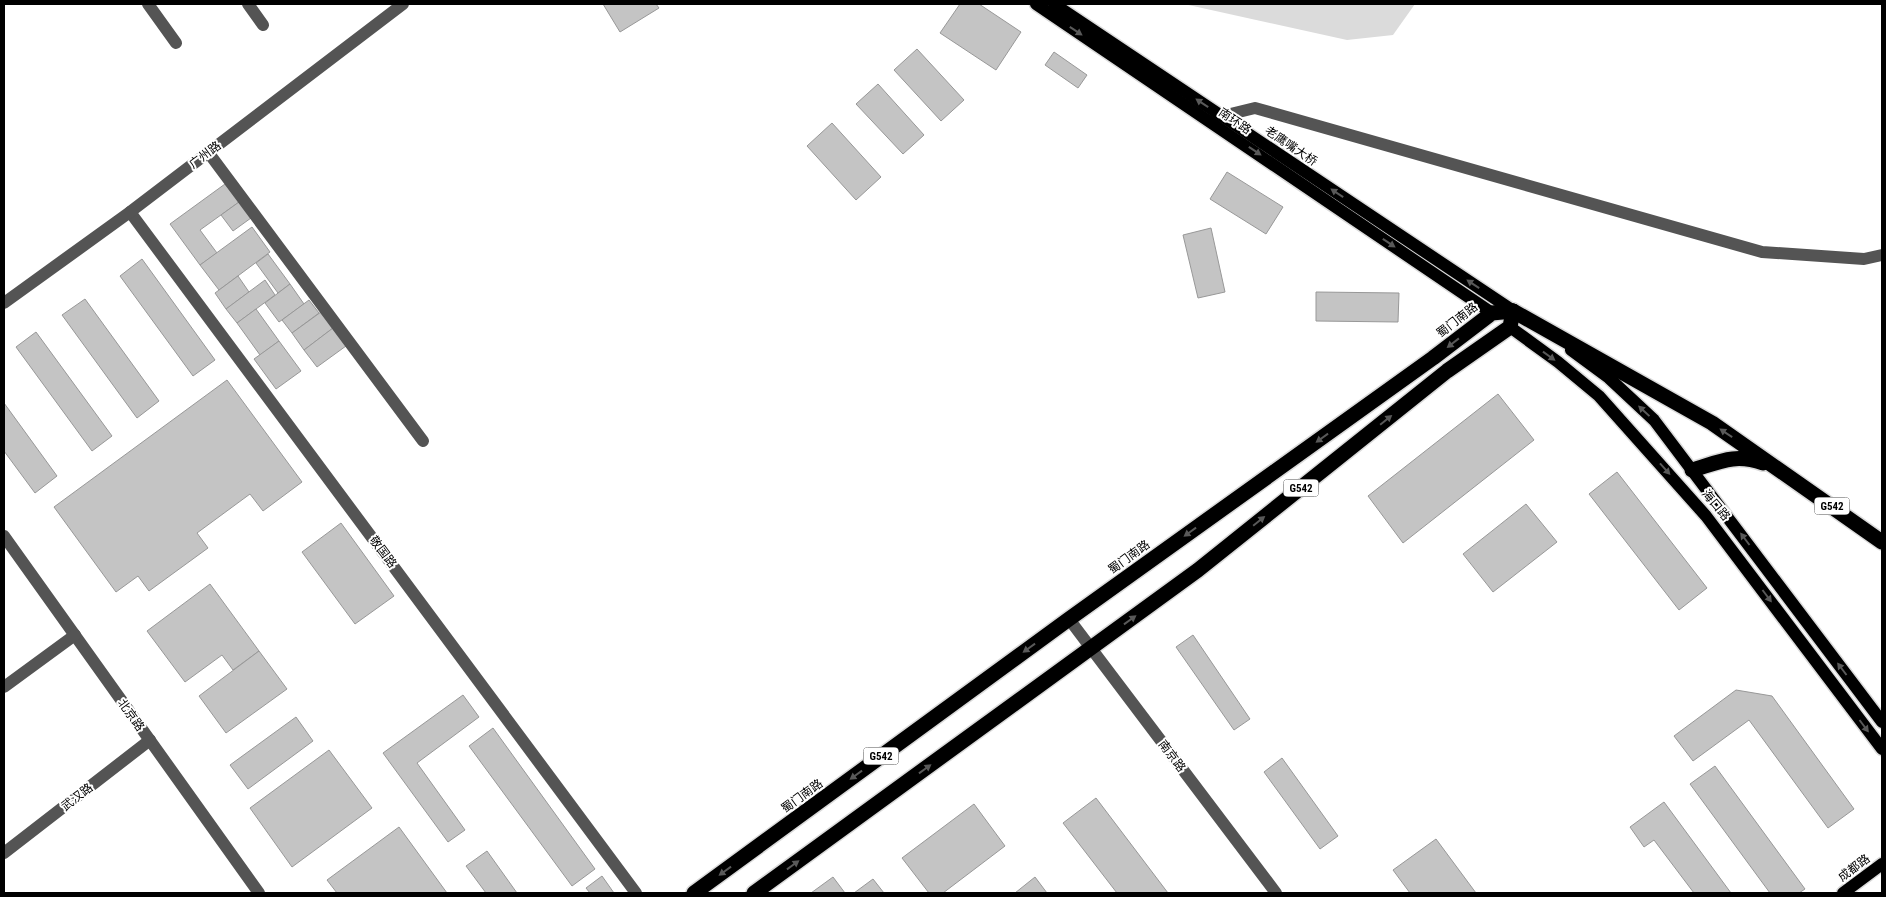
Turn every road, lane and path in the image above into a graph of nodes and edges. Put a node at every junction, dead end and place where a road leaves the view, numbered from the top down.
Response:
1 (148, 4) edge
2 (248, 4) edge
3 (403, 4) edge
4 (1036, 4) edge
5 (1054, 4) edge
6 (263, 25) dead end
7 (176, 43) dead end
8 (1222, 116) junction
9 (1208, 119) junction
10 (208, 152) junction
11 (130, 212) junction
12 (1882, 255) edge
13 (4, 303) edge
14 (1513, 311) junction
15 (1492, 313) junction
16 (1510, 327) junction
17 (423, 441) dead end
18 (1692, 470) junction
19 (1781, 470) junction
20 (4, 536) edge
21 (1882, 542) edge
22 (1069, 619) junction
23 (74, 635) junction
24 (1090, 648) junction
25 (4, 687) edge
26 (1882, 722) edge
27 (150, 740) junction
28 (1882, 750) edge
29 (4, 853) edge
30 (1882, 864) edge
31 (259, 893) edge
32 (636, 893) edge
33 (694, 893) edge
34 (754, 893) edge
35 (1276, 893) edge
36 (1843, 893) edge

1 - 7 street
2 - 6 street
3 - 10 street, 广州路
4 -> 9 main road, 南环路
8 -> 5 main road, 老鹰嘴大桥
8 - 9 street
8 - 12 street
14 -> 8 main road, 老鹰嘴大桥
9 -> 15 main road, 南环路
10 - 11 street, 广州路
10 - 17 street
11 - 13 street, 广州路
11 - 32 street, 敬国路
14 - 15 highway, 蜀门南路
14 - 16 highway
18 -> 14 main road, 海口路
19 -> 14 highway, G542
15 - 16 highway, 海口路
15 -> 22 highway, 蜀门南路 / G542
24 -> 16 highway, G542
16 -> 28 main road, 海口路
18 - 19 highway
26 -> 18 main road, 海口路
19 - 21 highway, G542
20 - 23 street, 北京路
22 - 24 street, 南京路
22 -> 33 highway, 蜀门南路 / G542
23 - 25 street
23 - 27 street, 北京路
34 -> 24 highway, G542
24 - 35 street, 南京路
27 - 29 street, 武汉路
27 - 31 street, 北京路
30 - 36 main road, 成都路

